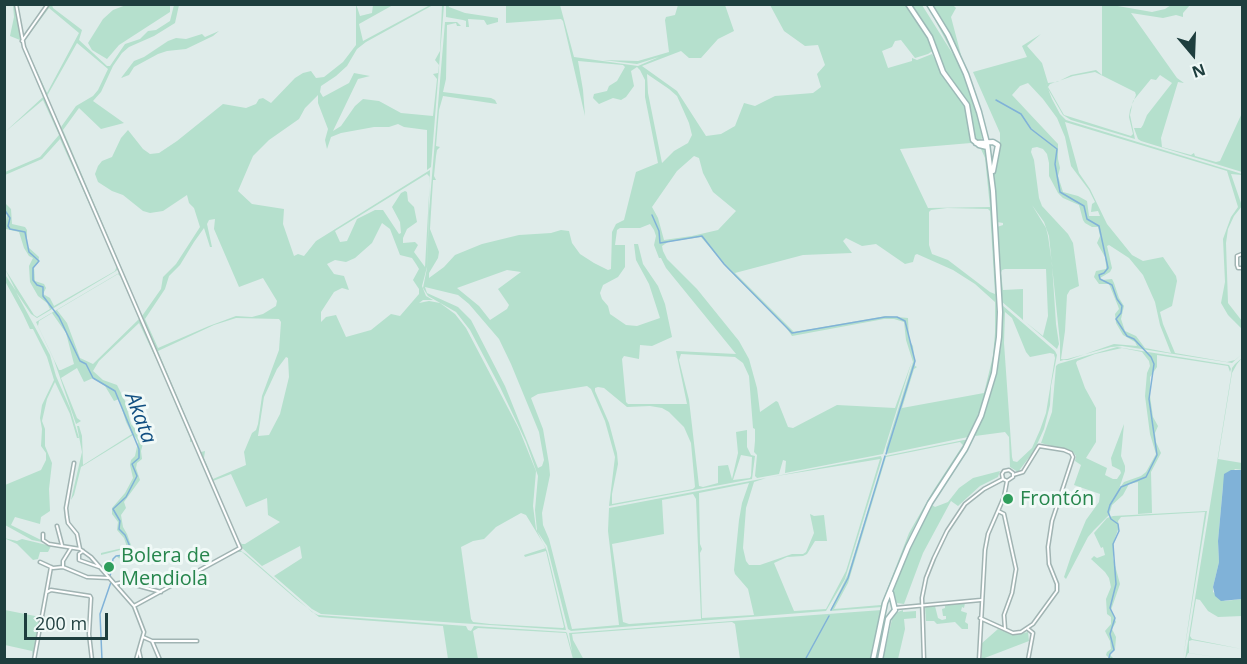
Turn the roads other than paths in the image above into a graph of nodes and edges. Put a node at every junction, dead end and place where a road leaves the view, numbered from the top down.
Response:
1 (16, 4) edge
2 (48, 4) edge
3 (908, 4) edge
4 (929, 4) edge
5 (22, 41) junction
6 (984, 132) junction
7 (978, 143) junction
8 (987, 145) junction
9 (992, 178) junction
10 (1242, 254) edge
11 (1242, 268) edge
12 (74, 463) dead end
13 (1013, 475) junction
14 (1003, 479) junction
15 (1007, 481) junction
16 (998, 511) junction
17 (57, 526) dead end
18 (43, 534) dead end
19 (62, 545) junction
20 (71, 548) junction
21 (82, 550) junction
22 (40, 562) dead end
23 (51, 567) junction
24 (63, 567) junction
25 (101, 568) junction
26 (110, 578) junction
27 (116, 584) junction
28 (891, 589) junction
29 (46, 592) junction
30 (161, 592) junction
31 (981, 600) junction
32 (885, 603) junction
33 (894, 605) junction
34 (922, 605) junction
35 (134, 606) junction
36 (883, 613) junction
37 (890, 615) junction
38 (980, 618) junction
39 (1028, 628) junction
40 (1005, 629) junction
41 (143, 637) junction
42 (197, 640) dead end
43 (152, 641) junction
44 (139, 650) junction
45 (979, 659) edge
46 (34, 660) edge
47 (92, 660) edge
48 (136, 660) edge
49 (141, 660) edge
50 (159, 660) edge
51 (873, 660) edge
52 (880, 660) edge
53 (924, 660) edge
54 (1028, 660) edge

1 - 5 street
2 - 5 street
3 - 7 main road
4 - 6 main road
5 - 30 street
6 - 7 main road
6 - 8 main road
7 - 8 main road
8 - 9 main road
8 - 9 main road
9 - 28 main road
10 - 11 street
12 - 21 street
13 - 14 street
13 - 15 street
13 - 39 street
14 - 15 street
14 - 34 street
15 - 16 street
16 - 31 street
16 - 40 street
17 - 19 street
18 - 19 street
19 - 20 street
20 - 21 street
20 - 24 street
21 - 25 street
21 - 25 street
22 - 23 street
23 - 24 street
23 - 29 street
24 - 26 street
25 - 26 street
26 - 27 street
27 - 30 street
27 - 35 street
28 - 32 main road
28 - 33 main road
29 - 46 street
29 - 47 street
30 - 35 street
31 - 34 street
31 - 38 street
32 - 33 main road
32 - 36 main road
33 - 34 street
33 - 37 main road
34 - 53 street
35 - 41 street
36 - 37 main road
36 - 51 main road
37 - 52 main road
38 - 40 street
38 - 45 street
39 - 40 street
39 - 54 street
41 - 43 street
41 - 44 street
42 - 43 street
43 - 50 street
44 - 48 street
44 - 49 street

